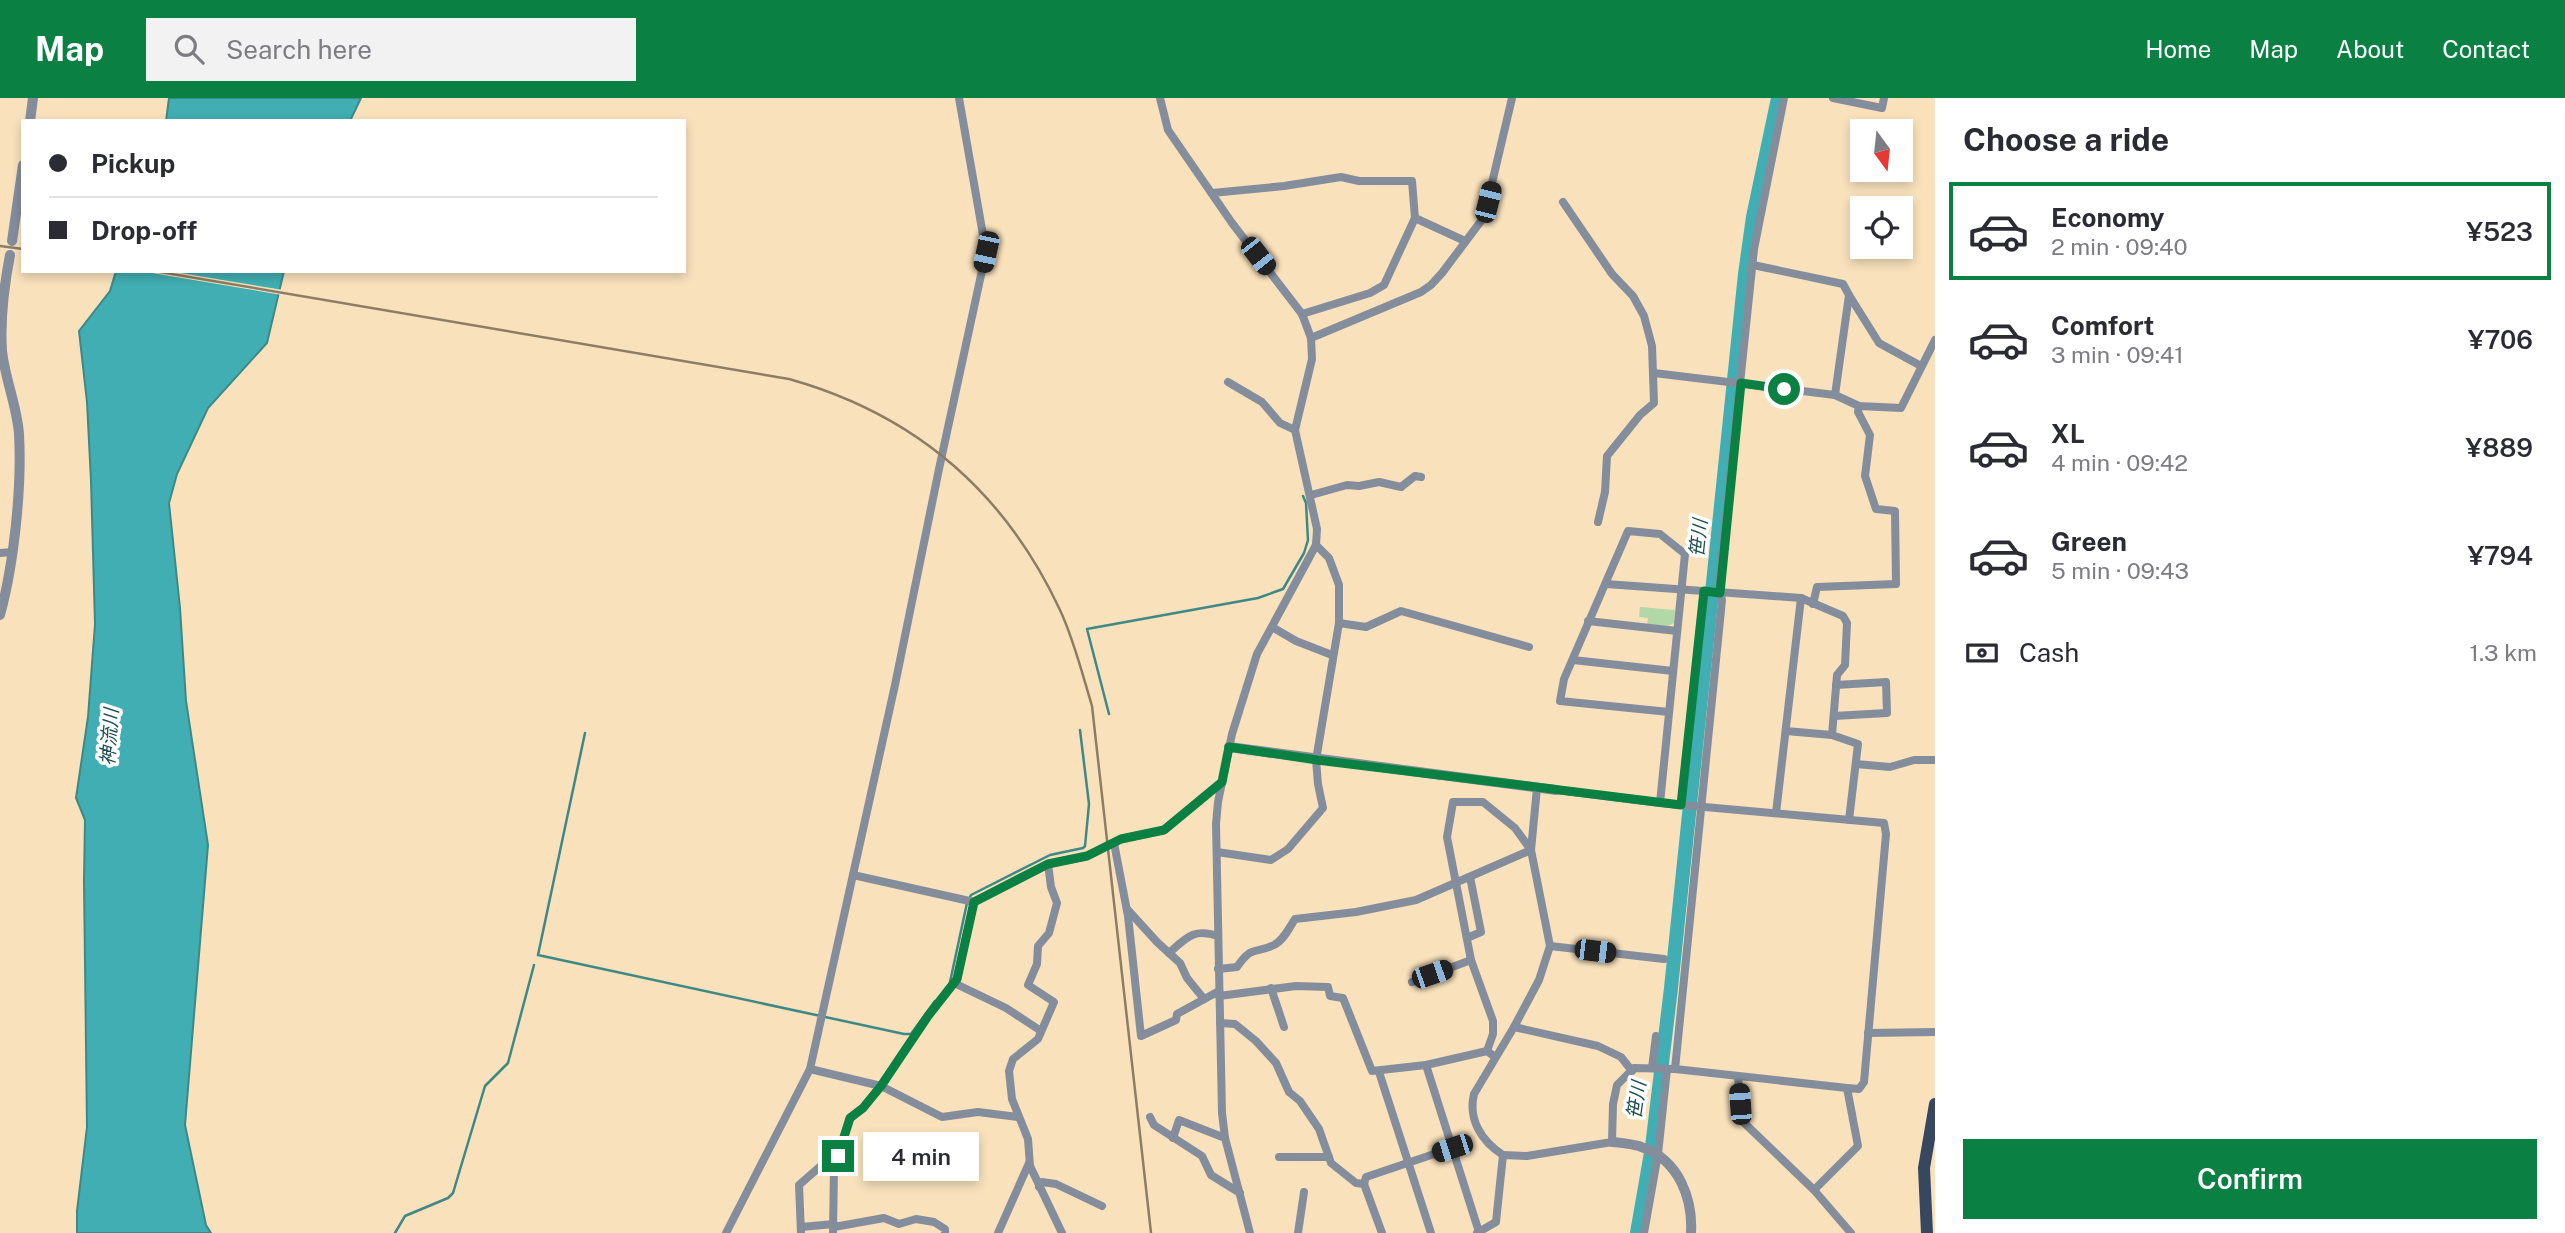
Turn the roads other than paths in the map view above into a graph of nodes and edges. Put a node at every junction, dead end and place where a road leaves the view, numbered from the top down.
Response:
1 (33, 98) edge
2 (959, 98) edge
3 (1160, 98) edge
4 (1512, 98) edge
5 (1784, 98) edge
6 (1833, 98) edge
7 (1884, 98) edge
8 (30, 119) edge
9 (21, 179) edge
10 (1212, 192) junction
11 (1563, 202) dead end
12 (1415, 218) junction
13 (12, 241) dead end
14 (1465, 241) junction
15 (10, 255) dead end
16 (1753, 265) junction
17 (1849, 295) junction
18 (1302, 314) junction
19 (1, 328) edge
20 (1311, 338) junction
21 (1935, 340) edge
22 (1921, 366) junction
23 (1654, 373) junction
24 (1228, 382) dead end
25 (1740, 383) junction
26 (1835, 395) junction
27 (1859, 407) junction
28 (1295, 430) junction
29 (1421, 477) dead end
30 (1311, 495) junction
31 (1598, 522) dead end
32 (1315, 545) junction
33 (12, 552) junction
34 (0, 553) edge
35 (1606, 584) junction
36 (1681, 590) junction
37 (1711, 592) junction
38 (1801, 598) junction
39 (1813, 604) junction
40 (0, 615) edge
41 (1588, 621) junction
42 (1339, 623) junction
43 (1272, 627) junction
44 (1677, 631) junction
45 (1528, 647) dead end
46 (1332, 654) junction
47 (1573, 660) junction
48 (1673, 671) junction
49 (1836, 685) junction
50 (1669, 712) junction
51 (1834, 716) junction
52 (1786, 731) junction
53 (1832, 735) junction
54 (1229, 747) junction
55 (1317, 760) junction
56 (1935, 760) edge
57 (1856, 764) junction
58 (1222, 782) junction
59 (1537, 788) junction
60 (1556, 790) joint
61 (1660, 803) junction
62 (1683, 805) junction
63 (1697, 806) junction
64 (1776, 813) junction
65 (1849, 820) junction
66 (1115, 843) junction
67 (1531, 850) junction
68 (1217, 852) junction
69 (1048, 864) junction
70 (853, 875) junction
71 (1470, 877) junction
72 (1455, 882) junction
73 (974, 902) junction
74 (1127, 909) junction
75 (1219, 936) junction
76 (1466, 937) junction
77 (1550, 946) junction
78 (1169, 953) junction
79 (1664, 959) dead end
80 (1471, 960) junction
81 (1218, 970) junction
82 (1412, 982) dead end
83 (954, 983) junction
84 (1271, 988) junction
85 (1219, 994) junction
86 (1204, 999) junction
87 (1220, 1023) junction
88 (1284, 1027) dead end
89 (1514, 1027) junction
90 (1041, 1031) junction
91 (1935, 1032) edge
92 (1868, 1033) junction
93 (1656, 1036) dead end
94 (1487, 1051) junction
95 (1496, 1057) junction
96 (1426, 1065) junction
97 (1652, 1068) junction
98 (810, 1069) junction
99 (1671, 1069) junction
100 (1632, 1070) junction
101 (1380, 1072) junction
102 (1738, 1077) junction
103 (881, 1086) junction
104 (1847, 1088) junction
105 (1935, 1104) edge
106 (1150, 1117) dead end
107 (1018, 1118) junction
108 (1173, 1138) junction
109 (1225, 1138) junction
110 (1612, 1142) junction
111 (1452, 1148) junction
112 (839, 1150) junction
113 (1654, 1153) junction
114 (1503, 1155) junction
115 (1279, 1157) dead end
116 (1329, 1157) junction
117 (1030, 1162) junction
118 (1409, 1162) junction
119 (1364, 1184) junction
120 (1040, 1187) junction
121 (1814, 1190) junction
122 (1304, 1192) dead end
123 (1240, 1193) junction
124 (1102, 1206) dead end
125 (834, 1228) edge
126 (801, 1230) edge
127 (1478, 1232) edge
128 (726, 1233) edge
129 (945, 1233) edge
130 (998, 1233) edge
131 (1062, 1233) edge
132 (1250, 1233) edge
133 (1298, 1233) edge
134 (1382, 1233) edge
135 (1432, 1233) edge
136 (1644, 1233) edge
137 (1691, 1233) edge
138 (1851, 1233) edge
139 (1927, 1233) edge

1 - 8 street
2 - 70 street
3 - 10 street
4 - 14 street
5 - 16 street
6 - 7 street
9 - 13 street
10 - 12 street
10 - 18 street
11 - 23 street
12 - 14 street
12 - 18 street
14 - 20 street
15 - 19 street
16 - 17 street
16 - 25 street
17 - 22 street
17 - 26 street
18 - 20 street
19 - 33 street
20 - 28 street
21 - 22 street
22 - 27 street
23 - 25 street
23 - 31 street
24 - 28 street
25 - 26 street
25 - 37 street
26 - 27 street
27 - 39 street
28 - 30 street
29 - 30 street
30 - 32 street
32 - 42 street
32 - 43 street
33 - 34 street
33 - 40 street
35 - 36 street
35 - 36 street
35 - 41 street
36 - 37 street
36 - 44 street
37 - 38 street
37 - 62 street
37 - 63 street
38 - 39 street
38 - 52 street
39 - 49 street
41 - 44 street
41 - 47 street
42 - 45 street
42 - 46 street
43 - 46 street
43 - 54 street
44 - 48 street
46 - 55 street
47 - 48 street
47 - 50 street
48 - 50 street
49 - 51 street
49 - 51 street
50 - 61 street
51 - 53 street
52 - 53 street
52 - 64 street
53 - 57 street
54 - 55 street
54 - 58 street
55 - 59 street
55 - 68 street
56 - 57 street
57 - 65 street
58 - 66 street
58 - 68 street
59 - 60 street
59 - 67 street
60 - 61 street
61 - 62 street
62 - 63 street
63 - 64 street
63 - 99 street
64 - 65 street
65 - 92 street
66 - 69 street
66 - 74 street
67 - 71 street
67 - 72 street
67 - 77 street
68 - 75 street
69 - 73 street
69 - 90 street
70 - 73 street
70 - 98 street
71 - 72 street
71 - 76 street
72 - 76 street
72 - 81 street
73 - 83 street
74 - 78 street
74 - 86 street
75 - 78 street
75 - 81 street
76 - 80 street
77 - 79 street
77 - 89 street
78 - 86 street
80 - 82 street
80 - 94 street
81 - 85 street
83 - 90 street
83 - 103 street
84 - 85 street
84 - 88 street
84 - 101 street
85 - 86 street
85 - 87 street
87 - 109 street
87 - 116 street
89 - 95 street
89 - 100 street
90 - 107 street
91 - 92 street
92 - 104 street
93 - 97 street
94 - 95 street
94 - 96 street
95 - 114 street
96 - 101 street
96 - 111 street
97 - 99 street
97 - 100 street
98 - 103 street
98 - 128 street
99 - 102 street
99 - 113 street
100 - 110 street
101 - 118 street
102 - 104 street
102 - 121 street
103 - 107 street
103 - 112 street
104 - 121 street
105 - 139 main road
106 - 108 street
107 - 117 street
108 - 109 street
108 - 123 street
109 - 123 street
110 - 113 street
110 - 114 street
111 - 118 street
111 - 127 street
112 - 125 street
112 - 126 street
113 - 136 street
113 - 137 street
114 - 127 street
115 - 116 street
116 - 119 street
117 - 120 street
117 - 130 street
118 - 119 street
118 - 135 street
119 - 134 street
120 - 124 street
120 - 131 street
121 - 138 street
122 - 133 street
123 - 132 street
125 - 126 street
125 - 129 street

